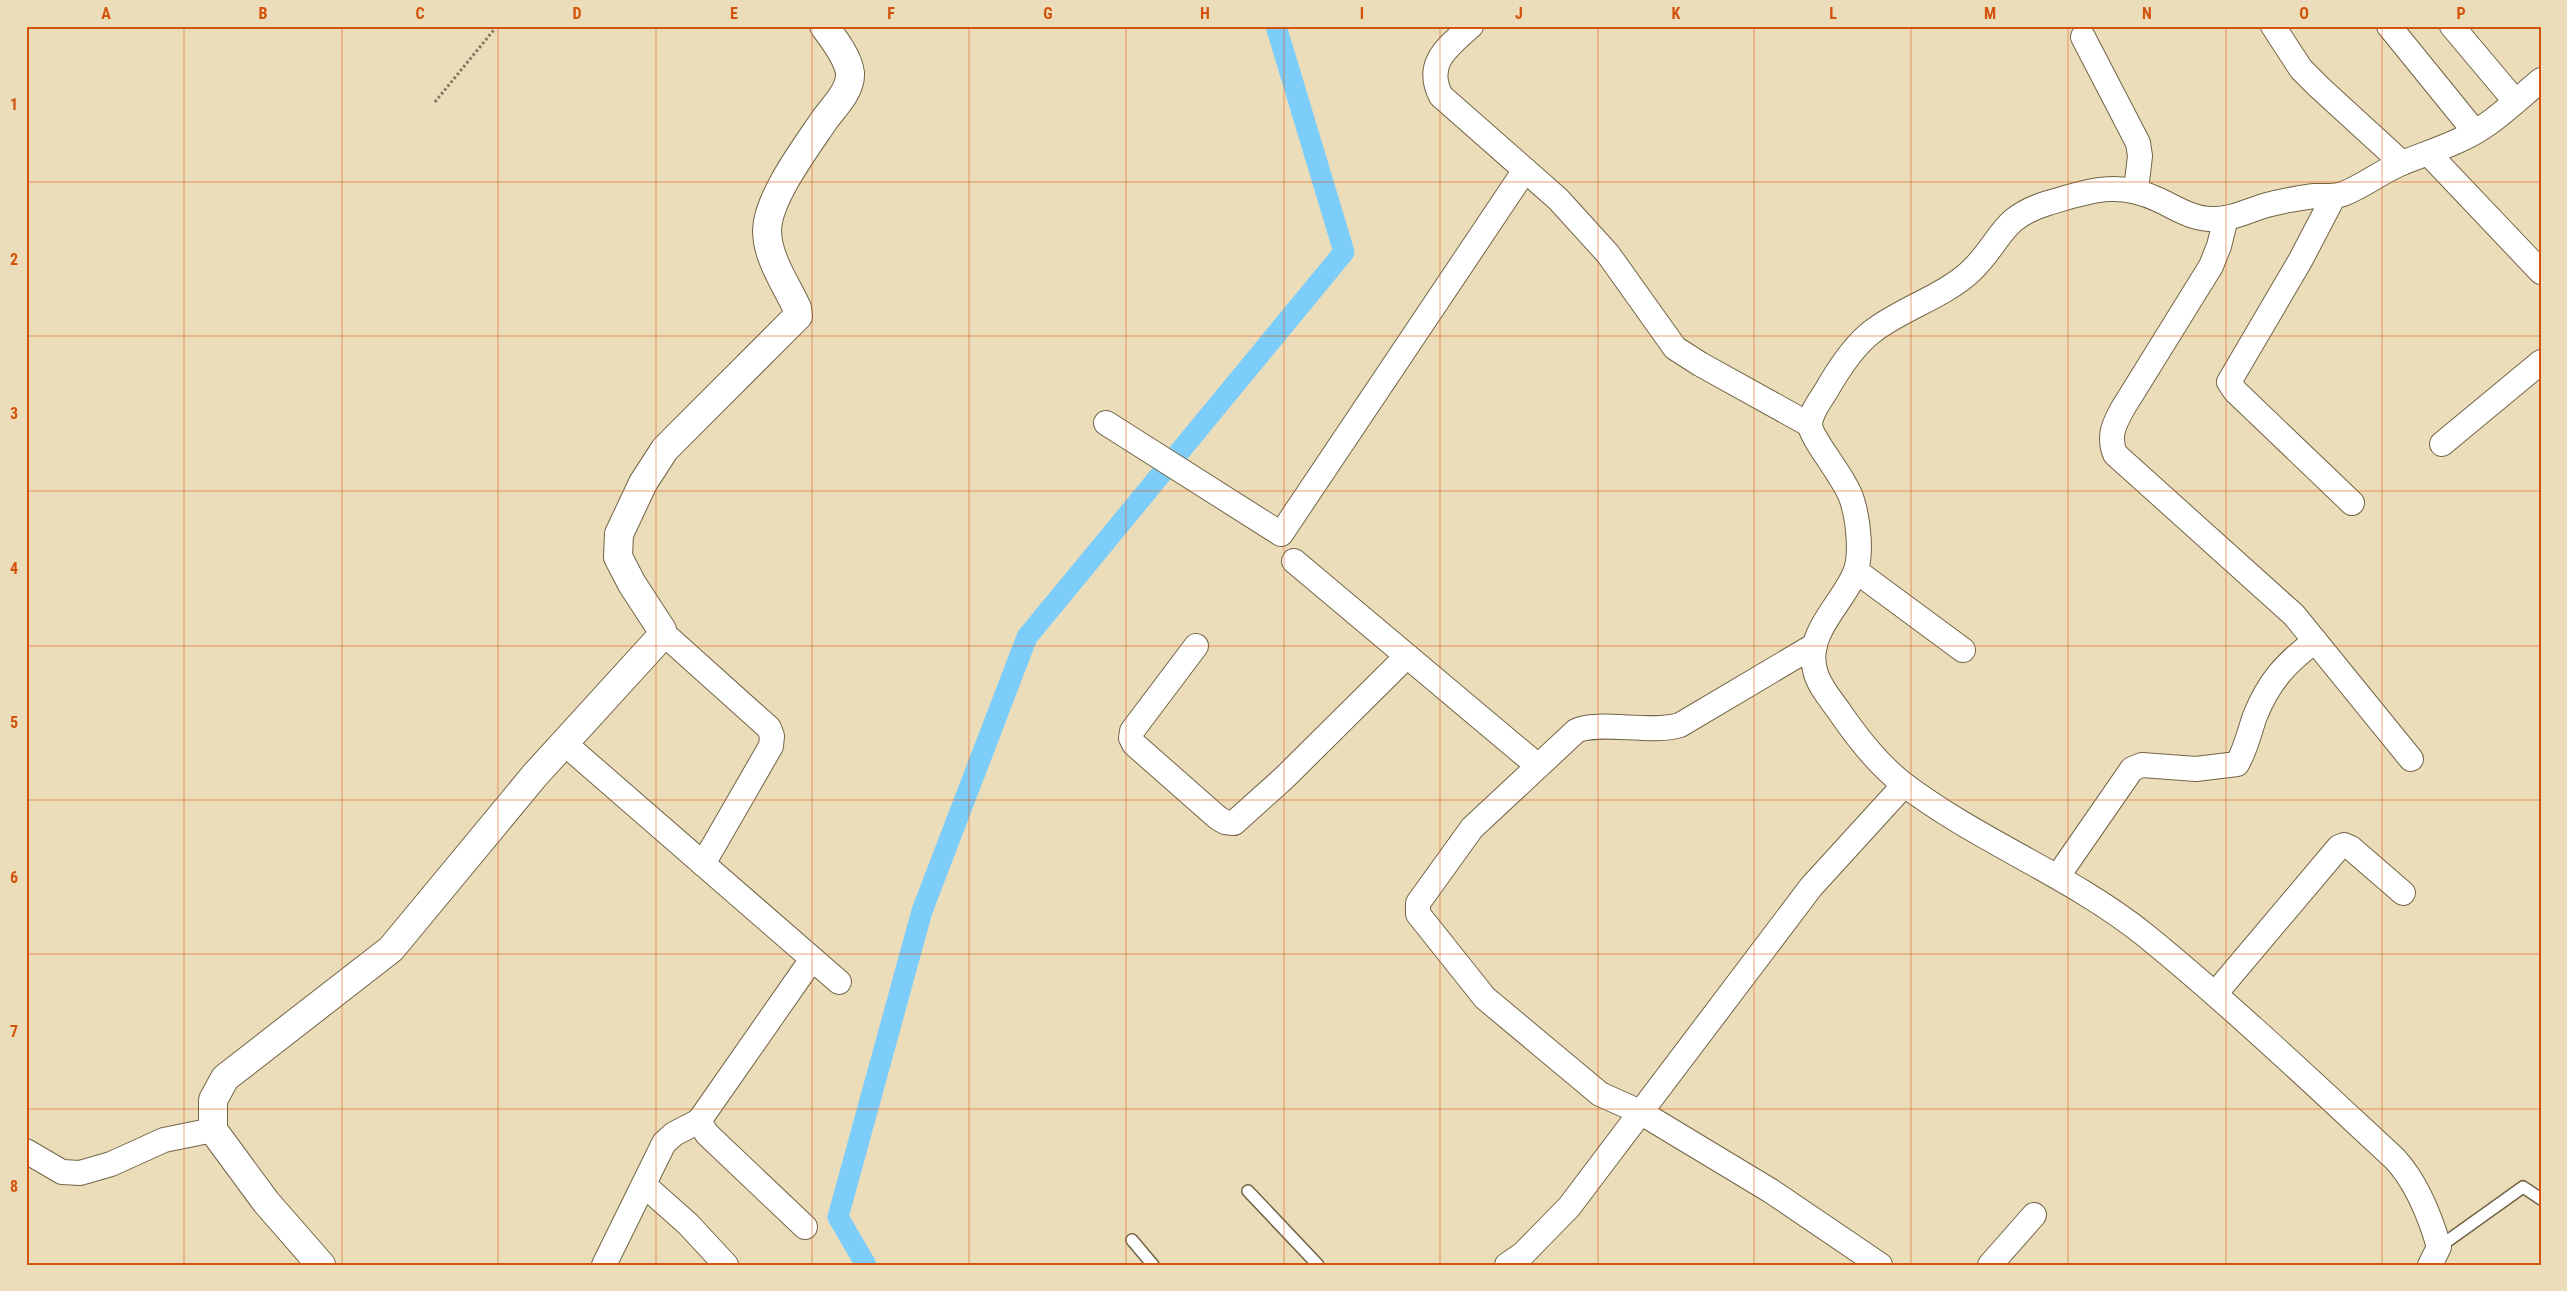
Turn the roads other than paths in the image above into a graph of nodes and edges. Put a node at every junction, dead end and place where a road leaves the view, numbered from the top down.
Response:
1 (824, 26) edge
2 (1471, 26) edge
3 (2273, 26) edge
4 (2390, 26) edge
5 (2452, 26) edge
6 (2083, 37) dead end
7 (2541, 80) edge
8 (2515, 101) junction
9 (2475, 132) junction
10 (2429, 154) junction
11 (2402, 163) junction
12 (1525, 170) junction
13 (2136, 190) junction
14 (2334, 196) junction
15 (2226, 218) junction
16 (2541, 272) edge
17 (2541, 362) edge
18 (1106, 423) dead end
19 (1810, 425) junction
20 (2442, 444) dead end
21 (2352, 503) dead end
22 (1294, 562) dead end
23 (1856, 571) junction
24 (662, 632) junction
25 (2315, 640) junction
26 (1815, 645) junction
27 (1196, 646) dead end
28 (1962, 650) dead end
29 (1407, 656) junction
30 (564, 743) junction
31 (2411, 759) dead end
32 (1538, 766) junction
33 (1904, 785) junction
34 (703, 864) junction
35 (2058, 876) junction
36 (2403, 893) dead end
37 (812, 959) junction
38 (839, 982) dead end
39 (2215, 994) junction
40 (1640, 1112) junction
41 (698, 1121) junction
42 (213, 1130) junction
43 (26, 1151) edge
44 (644, 1185) junction
45 (1248, 1191) dead end
46 (2541, 1199) edge
47 (2034, 1215) dead end
48 (805, 1227) dead end
49 (1132, 1240) dead end
50 (2435, 1256) edge
51 (608, 1263) edge
52 (321, 1265) edge
53 (726, 1265) edge
54 (1153, 1265) edge
55 (1318, 1265) edge
56 (1507, 1265) edge
57 (1880, 1265) edge
58 (1990, 1265) edge

1 - 24 street
2 - 12 street
3 - 11 street
4 - 9 street
5 - 8 street
6 - 13 street
7 - 8 street
8 - 9 street
9 - 10 street
10 - 11 street
10 - 16 street
11 - 14 street
12 - 18 street
12 - 19 street
13 - 15 street
13 - 19 street
14 - 15 street
14 - 21 street
15 - 25 street
17 - 20 street
19 - 23 street
22 - 29 street
23 - 26 street
23 - 28 street
24 - 30 street
24 - 34 street
25 - 31 street
25 - 35 street
26 - 32 street
26 - 33 street
27 - 29 street
29 - 32 street
30 - 34 street
30 - 42 street
32 - 40 street
33 - 35 street
33 - 40 street
34 - 37 street
35 - 39 street
36 - 39 street
37 - 38 street
37 - 41 street
39 - 50 street
40 - 56 street
40 - 57 street
41 - 44 street
41 - 48 street
42 - 43 street
42 - 52 street
44 - 51 street
44 - 53 street
45 - 55 lane
46 - 50 lane
47 - 58 street
49 - 54 lane

